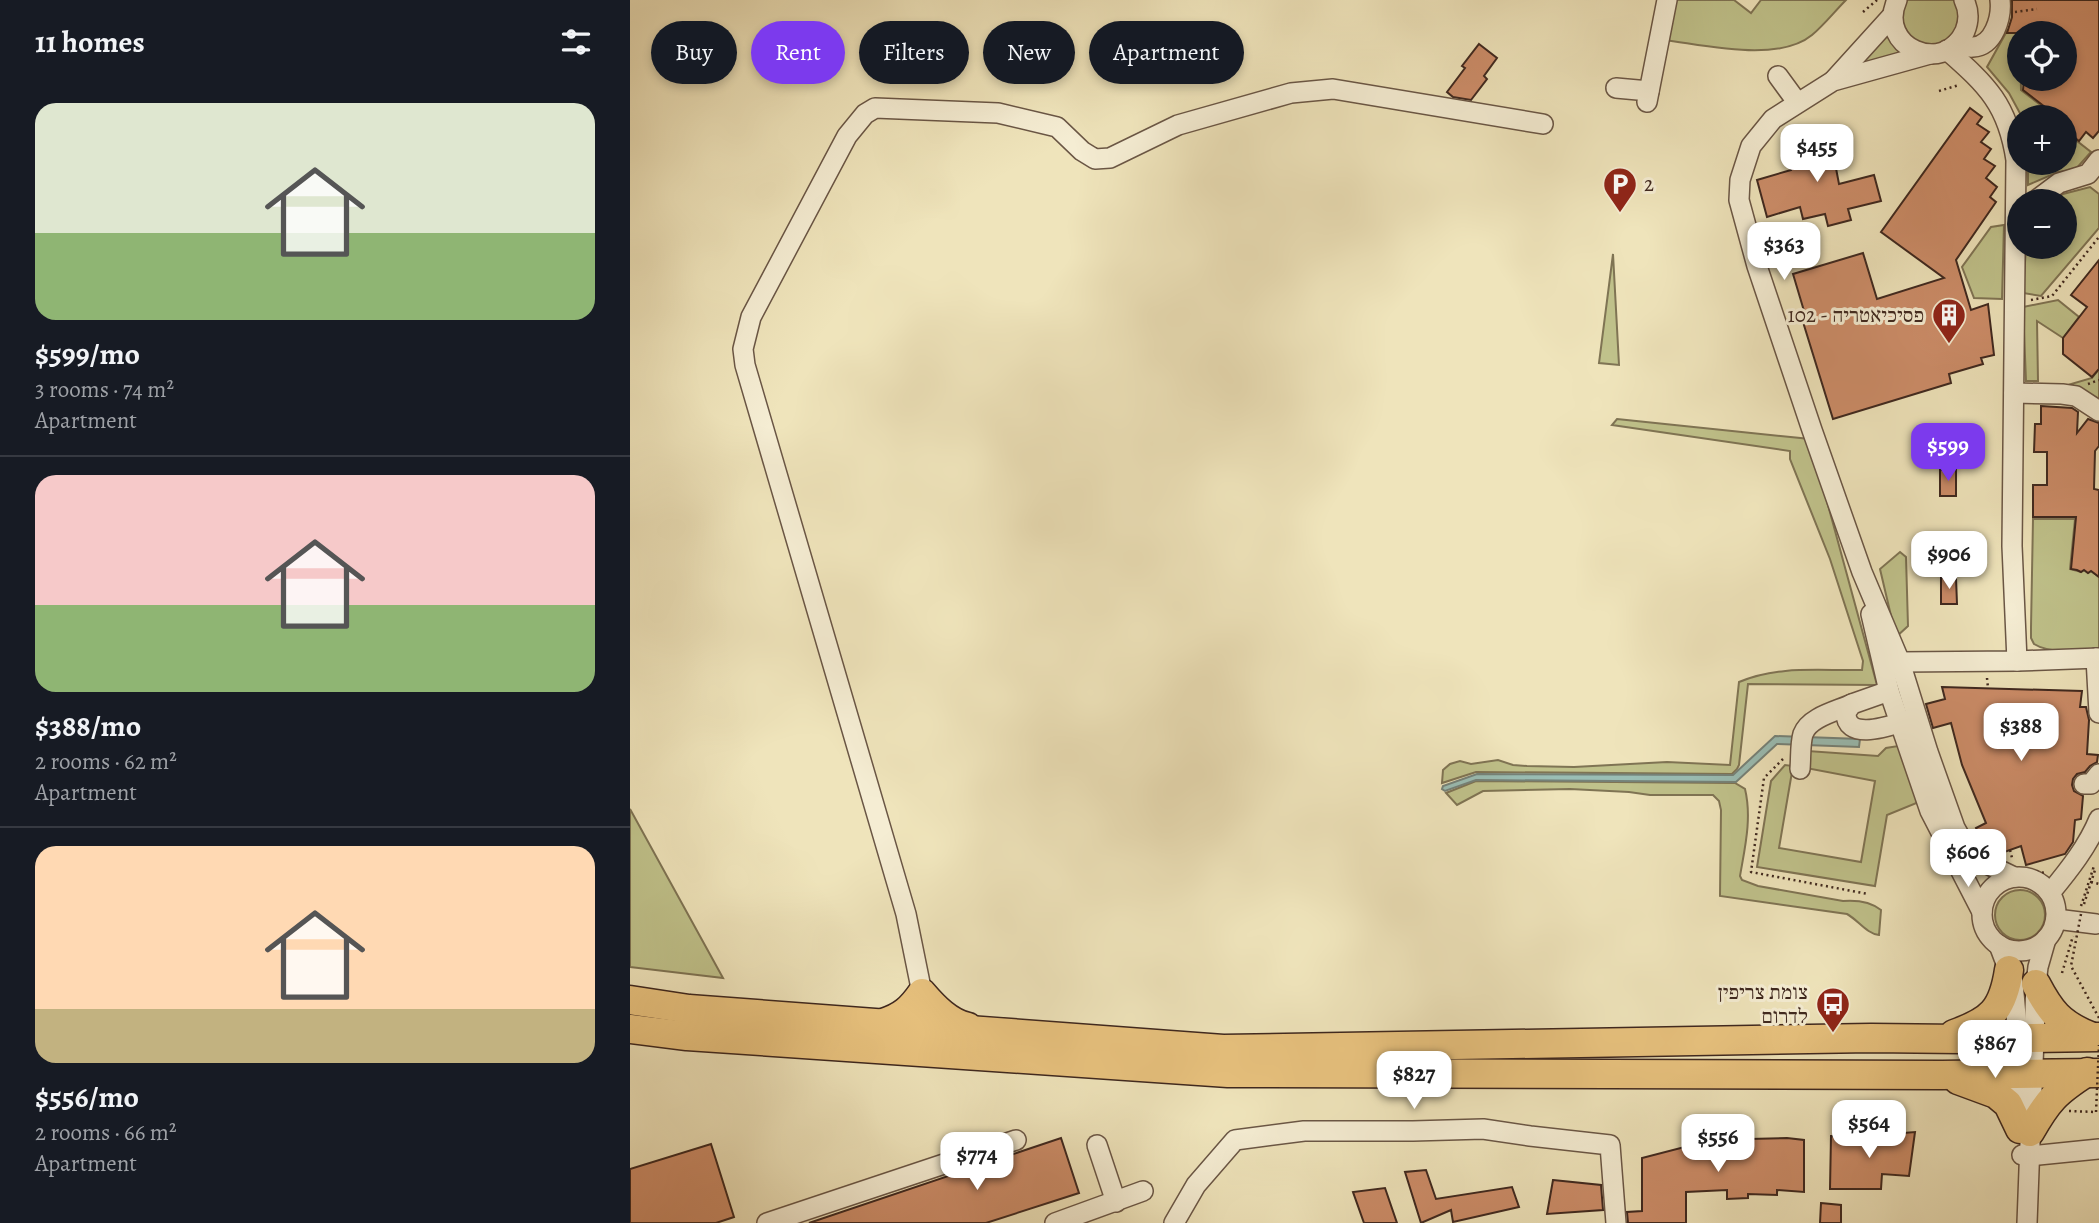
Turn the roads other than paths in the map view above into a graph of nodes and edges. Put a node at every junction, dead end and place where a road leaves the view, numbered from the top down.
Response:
1 (1667, 0) edge
2 (1964, 0) edge
3 (2001, 7) edge
4 (1894, 8) edge
5 (1944, 49) junction
6 (1779, 76) dead end
7 (1833, 81) junction
8 (1616, 89) dead end
9 (1797, 102) junction
10 (1543, 124) dead end
11 (2099, 160) edge
12 (2017, 189) edge
13 (2051, 189) edge
14 (2015, 259) edge
15 (2014, 393) junction
16 (2099, 411) edge
17 (2098, 658) edge
18 (2017, 661) junction
19 (1891, 664) junction
20 (1889, 691) junction
21 (1852, 704) junction
22 (2099, 713) edge
23 (1908, 720) junction
24 (1801, 752) road end
25 (2097, 828) edge
26 (2006, 874) junction
27 (2050, 893) junction
28 (1982, 912) junction
29 (2056, 919) junction
30 (2098, 924) edge
31 (2046, 939) junction
32 (2004, 958) junction
33 (2036, 984) junction
34 (922, 992) junction
35 (630, 1000) edge
36 (883, 1023) junction
37 (630, 1029) edge
38 (984, 1031) junction
39 (2097, 1034) edge
40 (2026, 1038) junction
41 (1941, 1039) junction
42 (2093, 1072) edge
43 (2024, 1073) junction
44 (1942, 1075) junction
45 (1016, 1140) dead end
46 (2025, 1143) junction
47 (1097, 1146) dead end
48 (2099, 1149) edge
49 (1143, 1191) dead end
50 (1116, 1202) junction
51 (2027, 1215) edge
52 (1094, 1217) edge
53 (766, 1223) edge
54 (1055, 1223) edge
55 (1174, 1223) edge
56 (1616, 1223) edge

1 - 8 street
2 - 5 street
3 - 5 street
4 - 5 street
4 - 7 street
5 - 7 street
5 - 12 street
6 - 9 street
7 - 9 street
9 - 19 street
10 - 34 street
11 - 13 street
14 - 15 street
15 - 16 street
15 - 18 street
17 - 18 street
17 - 22 street
18 - 19 street
19 - 20 street
19 - 23 street
20 - 21 street
20 - 23 street
21 - 23 street
21 - 24 street
23 - 26 street
23 - 28 street
25 - 27 street
26 - 27 street
26 - 28 street
27 - 29 street
28 - 32 street
29 - 30 street
29 - 31 street
31 - 32 street
31 - 33 street
32 - 40 street
32 - 41 highway
33 - 39 highway
33 - 40 street
34 - 36 highway
34 - 38 highway
35 - 36 highway
36 - 38 highway
37 - 44 highway
38 - 41 highway
39 - 40 highway
40 - 41 highway
40 - 43 street
42 - 43 highway
42 - 46 highway
43 - 44 highway
43 - 46 street
44 - 46 highway
45 - 53 street
46 - 48 street
46 - 51 street
47 - 50 street
49 - 50 street
50 - 52 street
52 - 54 street
55 - 56 street

